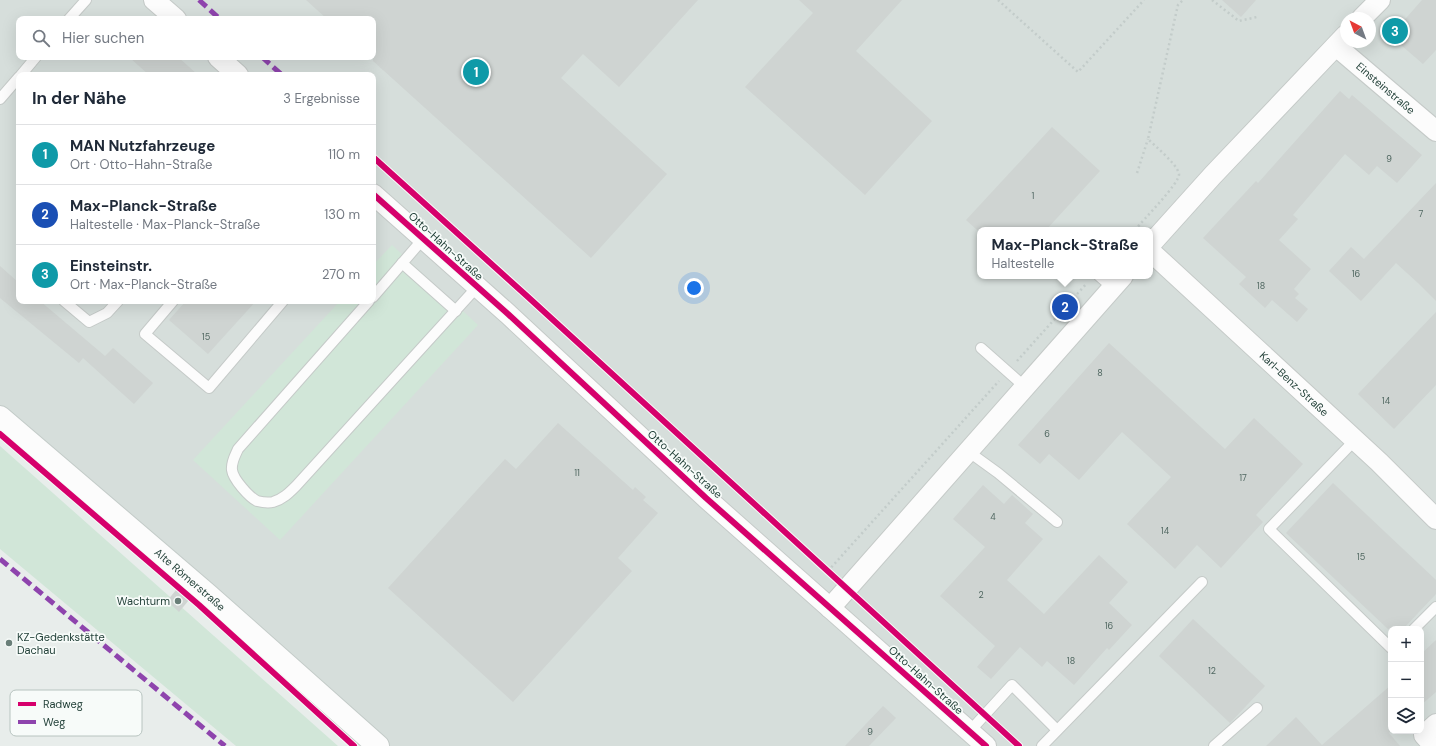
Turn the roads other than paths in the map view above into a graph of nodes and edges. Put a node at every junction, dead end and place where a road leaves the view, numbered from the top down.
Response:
1 (86, 0) edge
2 (154, 0) edge
3 (72, 16) edge
4 (173, 16) edge
5 (1340, 41) edge
6 (1349, 48) edge
7 (33, 60) edge
8 (221, 60) edge
9 (23, 72) edge
10 (235, 72) edge
11 (16, 81) edge
12 (0, 99) edge
13 (1436, 131) edge
14 (376, 198) edge
15 (423, 240) junction
16 (1153, 242) edge
17 (1153, 253) edge
18 (402, 264) junction
19 (1112, 280) edge
20 (477, 287) junction
21 (376, 294) edge
22 (68, 304) edge
23 (116, 304) edge
24 (170, 304) edge
25 (280, 304) edge
26 (366, 304) edge
27 (456, 311) junction
28 (981, 348) dead end
29 (1025, 387) junction
30 (0, 417) edge
31 (1355, 440) junction
32 (969, 452) junction
33 (1436, 519) edge
34 (1057, 522) dead end
35 (1202, 582) dead end
36 (1436, 607) edge
37 (830, 608) junction
38 (1417, 626) edge
39 (1388, 645) edge
40 (1257, 708) dead end
41 (1436, 724) edge
42 (1057, 730) junction
43 (969, 732) junction
44 (378, 746) edge
45 (986, 746) edge
46 (1042, 746) edge
47 (1214, 746) edge
48 (1434, 746) edge

1 - 3 lane
2 - 4 street
5 - 16 street
6 - 13 street, Einsteinstraße
7 - 9 lane
8 - 10 street
11 - 12 lane
14 - 15 street, Otto-Hahn-Straße
15 - 18 lane
15 - 20 street, Otto-Hahn-Straße
17 - 31 street, Karl-Benz-Straße
18 - 21 lane
18 - 27 lane
19 - 29 street
20 - 27 lane
20 - 37 street, Otto-Hahn-Straße
22 - 23 lane
24 - 25 lane
26 - 27 lane
28 - 29 lane
29 - 32 street
30 - 44 main road, Alte Römerstraße
31 - 33 street, Karl-Benz-Straße
31 - 39 lane
32 - 34 lane
32 - 37 street
35 - 42 lane
36 - 38 lane
37 - 43 street, Otto-Hahn-Straße
40 - 47 lane
41 - 48 street
42 - 43 lane
42 - 46 lane
43 - 45 street, Otto-Hahn-Straße

